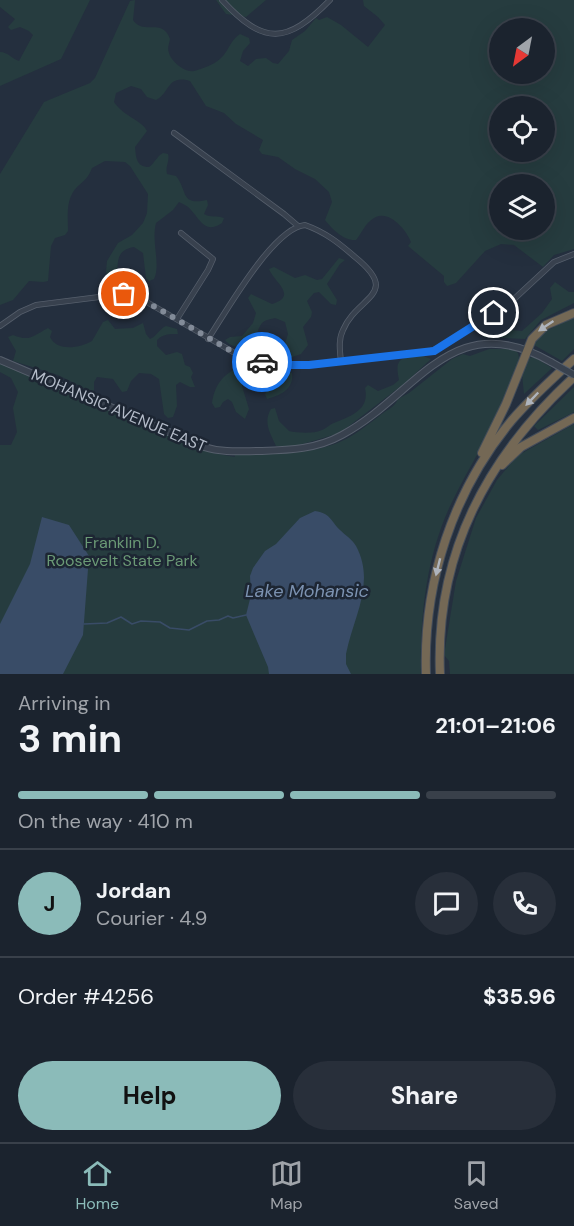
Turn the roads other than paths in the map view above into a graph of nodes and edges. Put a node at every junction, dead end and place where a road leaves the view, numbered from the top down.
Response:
1 (222, 0) edge
2 (330, 0) edge
3 (174, 134) dead end
4 (298, 226) junction
5 (181, 233) dead end
6 (574, 255) edge
7 (574, 313) edge
8 (177, 319) junction
9 (0, 326) edge
10 (456, 338) junction
11 (208, 339) junction
12 (439, 348) junction
13 (461, 349) junction
14 (527, 349) junction
15 (445, 356) junction
16 (574, 359) edge
17 (0, 360) edge
18 (341, 362) junction
19 (574, 376) edge
20 (574, 418) edge
21 (477, 499) junction
22 (453, 519) junction
23 (426, 674) edge
24 (440, 674) edge

1 - 2 street
3 - 4 street
4 - 11 street
4 - 18 street
5 - 8 street
6 - 10 street
7 -> 14 highway
8 - 9 street
8 - 11 street
10 - 12 street
10 - 13 street
11 - 18 street
12 - 15 street
12 - 18 street
13 - 14 street, MOHANSIC AVENUE EAST
13 - 15 street, MOHANSIC AVENUE EAST
14 - 19 street, MOHANSIC AVENUE EAST, bridge
14 - 22 highway
15 - 17 street, MOHANSIC AVENUE EAST
16 -> 22 highway
19 - 21 highway
20 - 21 highway
21 - 24 highway
22 -> 23 highway

